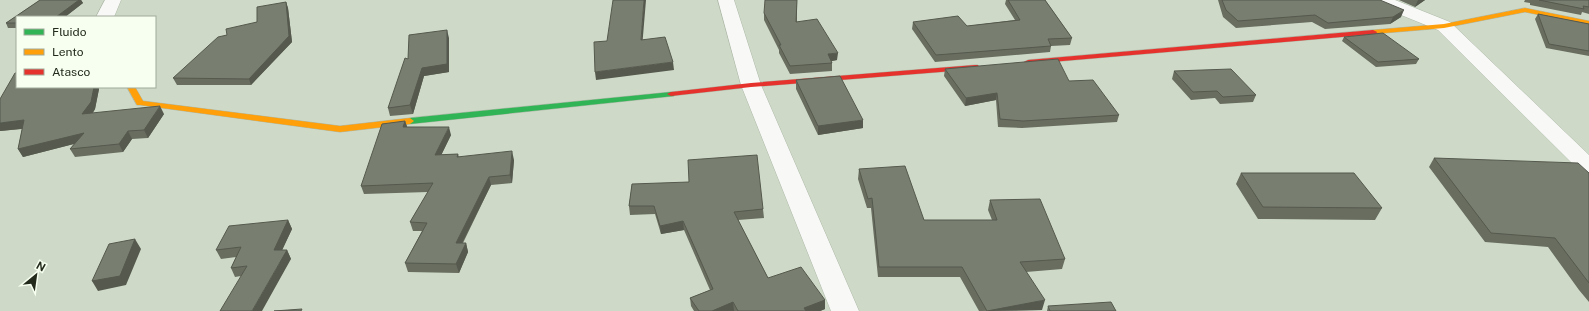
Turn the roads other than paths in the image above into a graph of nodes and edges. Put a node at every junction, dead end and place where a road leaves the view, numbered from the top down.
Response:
1 (113, 0) edge
2 (726, 0) edge
3 (1380, 0) edge
4 (105, 16) edge
5 (1589, 23) edge
6 (1444, 26) junction
7 (1016, 63) edge
8 (985, 66) edge
9 (751, 85) junction
10 (132, 88) edge
11 (1589, 167) edge
12 (845, 311) edge

1 - 4 street
2 - 9 street
3 - 6 street
5 - 6 street
6 - 7 street
6 - 11 street
8 - 9 street
9 - 10 street
9 - 12 street

